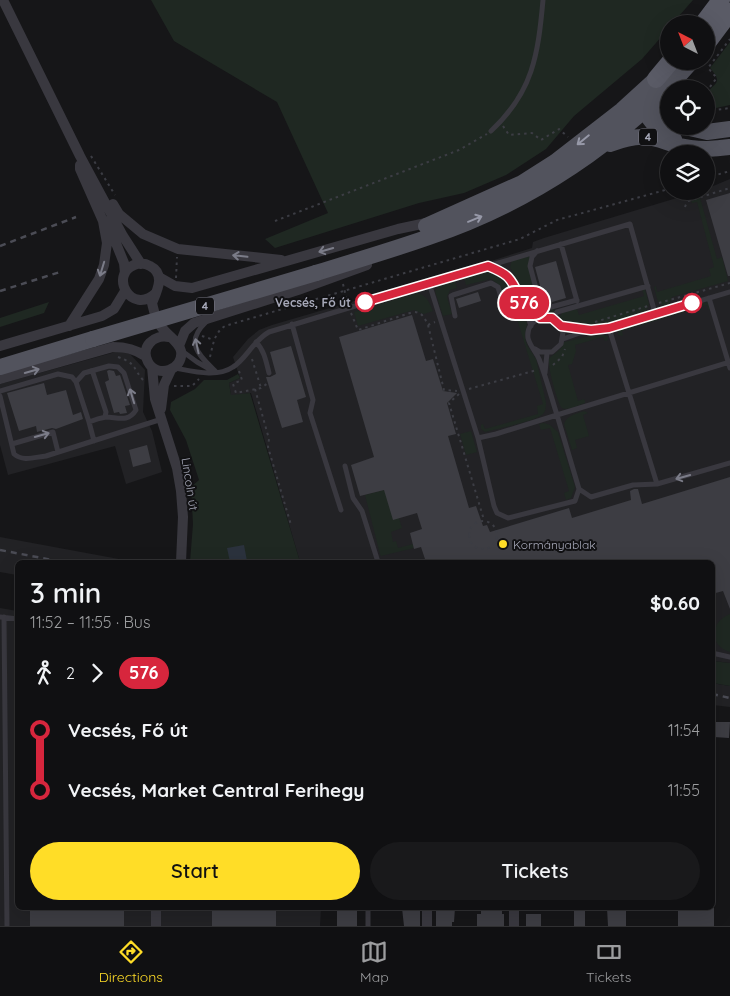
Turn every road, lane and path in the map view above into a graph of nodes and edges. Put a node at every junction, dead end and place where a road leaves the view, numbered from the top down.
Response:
1 (3, 0) edge
2 (543, 0) edge
3 (721, 0) edge
4 (730, 12) edge
5 (701, 15) edge
6 (715, 32) edge
7 (730, 39) edge
8 (664, 70) edge
9 (683, 70) edge
10 (656, 79) junction
11 (715, 80) edge
12 (647, 105) junction
13 (730, 108) edge
14 (622, 110) junction
15 (715, 110) edge
16 (660, 113) edge
17 (500, 122) junction
18 (557, 129) dead end
19 (730, 129) edge
20 (490, 131) joint
21 (715, 131) edge
22 (680, 145) edge
23 (688, 145) edge
24 (602, 146) junction
25 (730, 146) edge
26 (715, 148) edge
27 (85, 154) junction
28 (730, 171) edge
29 (715, 175) edge
30 (730, 188) edge
31 (660, 191) edge
32 (118, 201) dead end
33 (688, 201) joint
34 (685, 207) dead end
35 (441, 220) junction
36 (275, 221) dead end
37 (430, 237) junction
38 (560, 244) junction
39 (178, 249) junction
40 (538, 251) junction
41 (288, 261) junction
42 (141, 264) junction
43 (488, 266) junction
44 (315, 268) junction
45 (126, 273) junction
46 (159, 277) junction
47 (429, 283) junction
48 (343, 284) dead end
49 (175, 286) junction
50 (648, 286) junction
51 (125, 291) junction
52 (345, 291) junction
53 (730, 292) edge
54 (156, 293) junction
55 (709, 298) junction
56 (140, 300) junction
57 (502, 302) dead end
58 (523, 302) junction
59 (578, 303) junction
60 (349, 307) junction
61 (655, 313) junction
62 (455, 316) dead end
63 (209, 318) junction
64 (540, 318) junction
65 (552, 318) junction
66 (441, 320) junction
67 (292, 324) junction
68 (428, 325) junction
69 (69, 326) junction
70 (531, 326) junction
71 (561, 326) junction
72 (609, 328) junction
73 (591, 330) junction
74 (92, 334) junction
75 (169, 337) junction
76 (564, 338) junction
77 (151, 340) junction
78 (215, 340) dead end
79 (256, 342) junction
80 (0, 346) edge
81 (180, 348) junction
82 (535, 350) junction
83 (546, 353) junction
84 (0, 356) edge
85 (146, 356) junction
86 (251, 357) dead end
87 (729, 364) edge
88 (0, 367) edge
89 (152, 367) junction
90 (544, 368) junction
91 (173, 369) junction
92 (238, 370) dead end
93 (91, 371) junction
94 (216, 372) junction
95 (270, 373) dead end
96 (0, 379) edge
97 (76, 382) junction
98 (268, 383) dead end
99 (261, 388) junction
100 (255, 389) junction
101 (0, 391) edge
102 (464, 391) junction
103 (629, 393) junction
104 (0, 396) edge
105 (161, 415) junction
106 (557, 415) junction
107 (105, 417) junction
108 (89, 422) junction
109 (478, 438) junction
110 (94, 441) junction
111 (12, 444) junction
112 (58, 452) junction
113 (730, 463) edge
114 (344, 466) dead end
115 (657, 484) junction
116 (579, 489) junction
117 (341, 510) dead end
118 (484, 520) junction
119 (291, 525) dead end
120 (181, 560) edge
121 (377, 560) edge
122 (2, 617) edge
123 (15, 619) edge
124 (715, 654) edge
125 (730, 657) edge
126 (156, 910) edge
127 (368, 910) edge
128 (427, 910) edge
129 (514, 910) edge
130 (7, 926) edge
131 (156, 926) edge
132 (368, 926) edge
133 (427, 926) edge
134 (514, 926) edge

1 - 27 street
2 - 17 lane
3 - 5 highway
4 - 6 highway
7 - 11 path
8 - 10 highway
9 - 12 main road
10 - 12 main road
10 - 14 main road
12 - 14 main road, 4
12 - 16 main road, 4
12 - 23 main road
12 - 24 main road
13 - 15 path
14 -> 35 main road, 4
17 - 18 path
17 - 20 lane
19 - 21 main road
20 - 36 path
22 - 24 main road, 4
37 -> 24 main road, 4
25 - 26 main road, 4
27 - 32 path
27 - 39 street
27 - 42 street
27 - 45 street
27 -> 69 street
28 - 29 path
30 - 33 path
31 - 52 path
33 - 34 path
35 -> 41 street
35 - 44 main road, 4
37 - 44 main road, 4
37 - 63 street
38 - 40 lane
38 - 50 lane
38 - 59 lane
41 -> 39 street
39 - 49 path
40 - 43 lane
40 - 59 lane
41 - 49 street
42 - 45 street
42 - 46 street
43 - 47 lane
43 - 58 lane
44 - 74 main road, 4
45 - 51 street
46 - 49 street
46 - 54 street
47 - 60 lane
47 - 66 lane
48 - 52 path
50 - 59 lane
50 - 61 lane
51 - 56 street
51 - 69 street
52 - 60 path
52 - 78 path
53 - 55 lane
54 - 56 street
54 - 75 street
55 - 61 lane
55 - 87 lane
56 - 77 street
57 - 62 lane
58 - 64 lane
58 - 70 lane
59 - 65 lane
60 - 67 lane
60 - 68 path
61 - 72 lane
63 - 81 street
94 -> 63 lane
64 - 65 lane
64 - 70 lane
65 - 71 lane
66 - 68 path
66 - 102 lane
67 - 79 lane
67 - 117 lane
68 - 118 path
69 - 80 street
70 - 82 lane
71 - 73 lane
71 - 76 lane
72 - 73 lane
72 - 103 lane
73 - 76 lane
74 - 84 main road, 4
74 - 88 main road, 4
75 - 77 street
75 - 81 street
76 - 83 lane
76 - 90 path
77 - 85 street
79 - 94 lane
79 - 95 lane
81 - 91 street
81 - 94 lane
82 - 83 lane
82 - 90 lane
83 - 90 lane
85 - 89 street
96 -> 85 street
86 - 99 path
87 - 103 lane
89 - 91 street
89 - 105 street, Lincoln út
90 - 102 path
90 - 106 lane
91 - 94 lane
91 - 105 street, Lincoln út
92 - 100 path
93 - 97 lane
93 - 107 lane
107 -> 93 lane
97 - 101 lane
97 - 108 lane
98 - 99 path
99 - 100 path
100 - 119 path
102 - 109 lane
103 - 106 lane
103 - 115 lane
104 - 111 lane
105 - 110 lane
105 - 120 street, Lincoln út
106 - 109 lane
106 - 116 lane
107 - 108 lane
108 - 110 lane
109 - 116 lane
110 - 112 lane
111 - 112 lane
111 -> 112 lane
113 -> 115 lane
114 - 121 lane
115 - 116 lane
118 - 118 path
122 - 123 lane
122 - 130 lane
124 - 125 lane
126 - 131 street
127 - 132 lane
128 - 133 street
129 - 134 street

